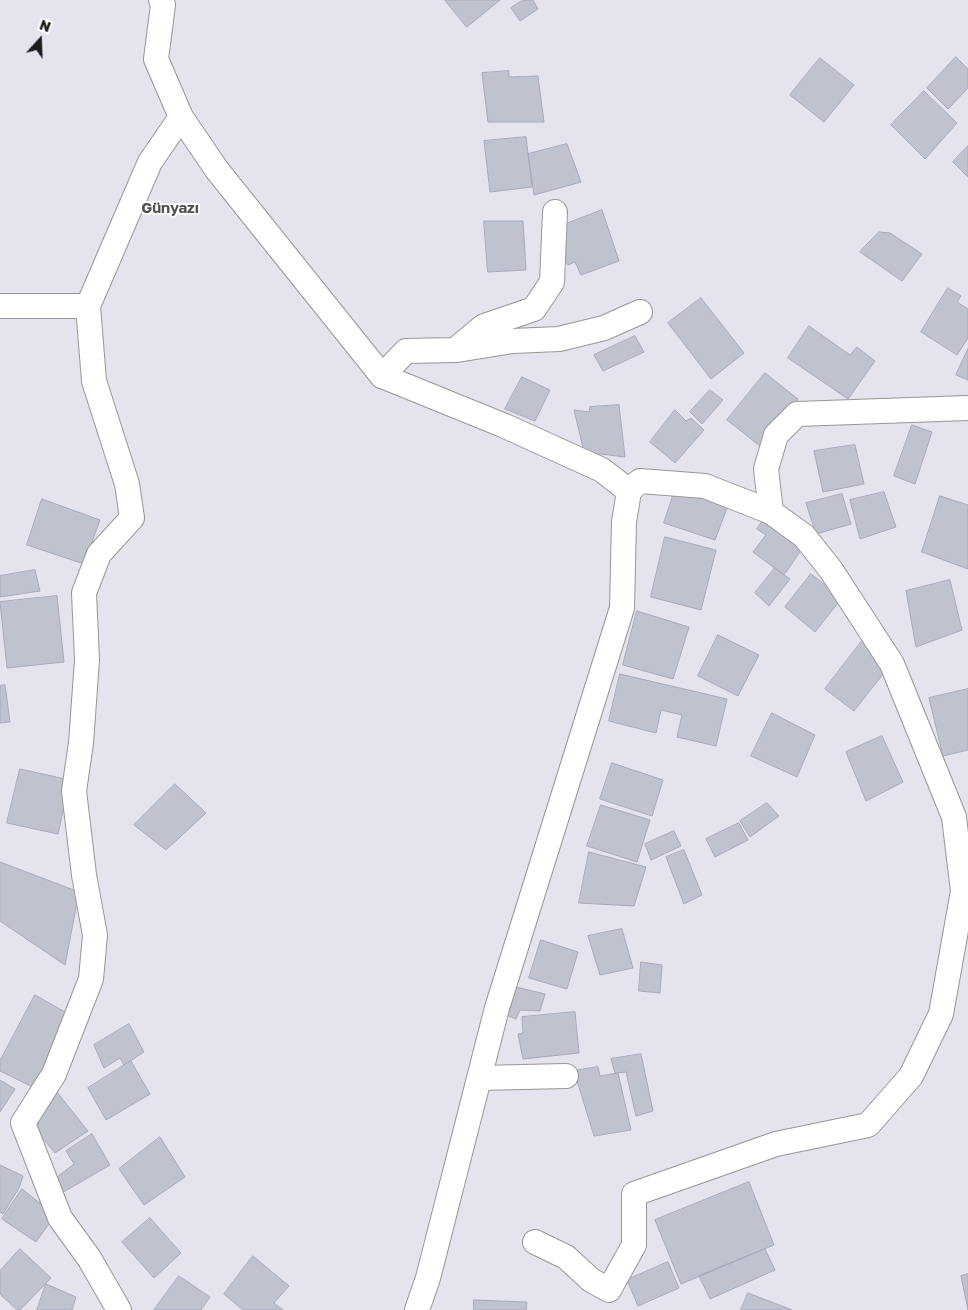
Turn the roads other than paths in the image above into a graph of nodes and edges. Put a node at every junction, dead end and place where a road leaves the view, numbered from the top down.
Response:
1 (165, 2) edge
2 (181, 117) junction
3 (555, 212) dead end
4 (0, 306) edge
5 (88, 306) junction
6 (640, 312) dead end
7 (455, 350) junction
8 (382, 376) junction
9 (968, 408) edge
10 (629, 491) junction
11 (771, 512) junction
12 (963, 891) junction
13 (968, 920) edge
14 (566, 1076) dead end
15 (478, 1078) junction
16 (535, 1242) dead end
17 (118, 1310) edge
18 (417, 1310) edge

1 - 2 street
2 - 5 street
2 - 8 street
3 - 7 street
4 - 5 street
5 - 17 street
6 - 7 street
7 - 8 street
8 - 10 street
9 - 11 street
10 - 11 street
10 - 15 street
11 - 12 street
12 - 13 street
12 - 16 street
14 - 15 street
15 - 18 street

